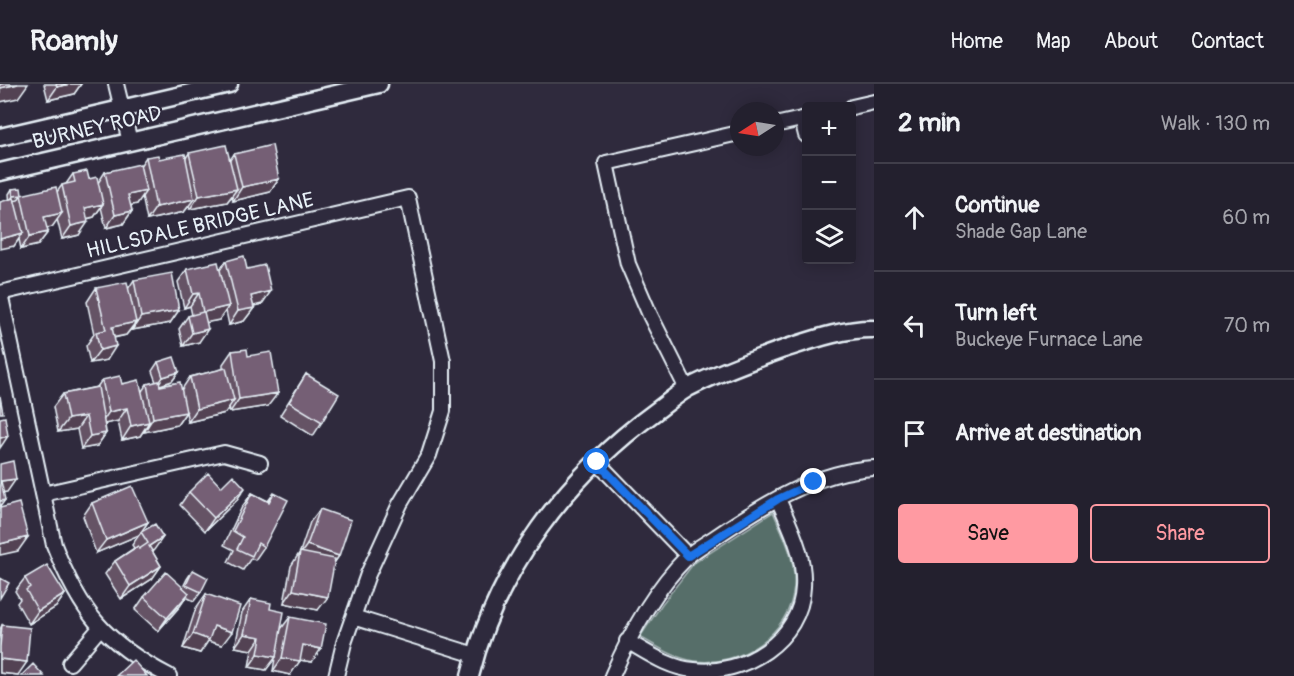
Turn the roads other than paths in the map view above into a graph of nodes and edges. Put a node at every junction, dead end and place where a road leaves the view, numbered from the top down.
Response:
1 (116, 84) edge
2 (229, 84) edge
3 (379, 84) edge
4 (874, 102) edge
5 (856, 106) edge
6 (122, 109) junction
7 (802, 119) edge
8 (784, 123) edge
9 (730, 135) edge
10 (0, 137) edge
11 (130, 142) junction
12 (0, 172) edge
13 (0, 293) edge
14 (874, 329) edge
15 (687, 389) junction
16 (597, 462) junction
17 (260, 463) dead end
18 (874, 468) edge
19 (43, 494) junction
20 (778, 499) junction
21 (688, 556) junction
22 (353, 617) junction
23 (100, 628) junction
24 (627, 641) junction
25 (475, 655) junction
26 (70, 663) dead end
27 (169, 676) edge
28 (336, 676) edge
29 (470, 676) edge
30 (612, 676) edge

1 - 6 street
2 - 6 street, BURNEY ROAD
3 - 11 street, BURNEY ROAD
4 - 5 street
6 - 10 street, BURNEY ROAD
6 - 11 street
7 - 8 street
9 - 15 street
11 - 12 street, BURNEY ROAD
13 - 19 street
13 - 22 street, HILLSDALE BRIDGE LANE
14 - 15 street
15 - 16 street
16 - 21 street
16 - 25 street
17 - 19 street
18 - 20 street
19 - 23 street
20 - 21 street
20 - 24 street
21 - 24 street
22 - 25 street
22 - 28 street
23 - 26 street
23 - 27 street
24 - 30 street
25 - 29 street

